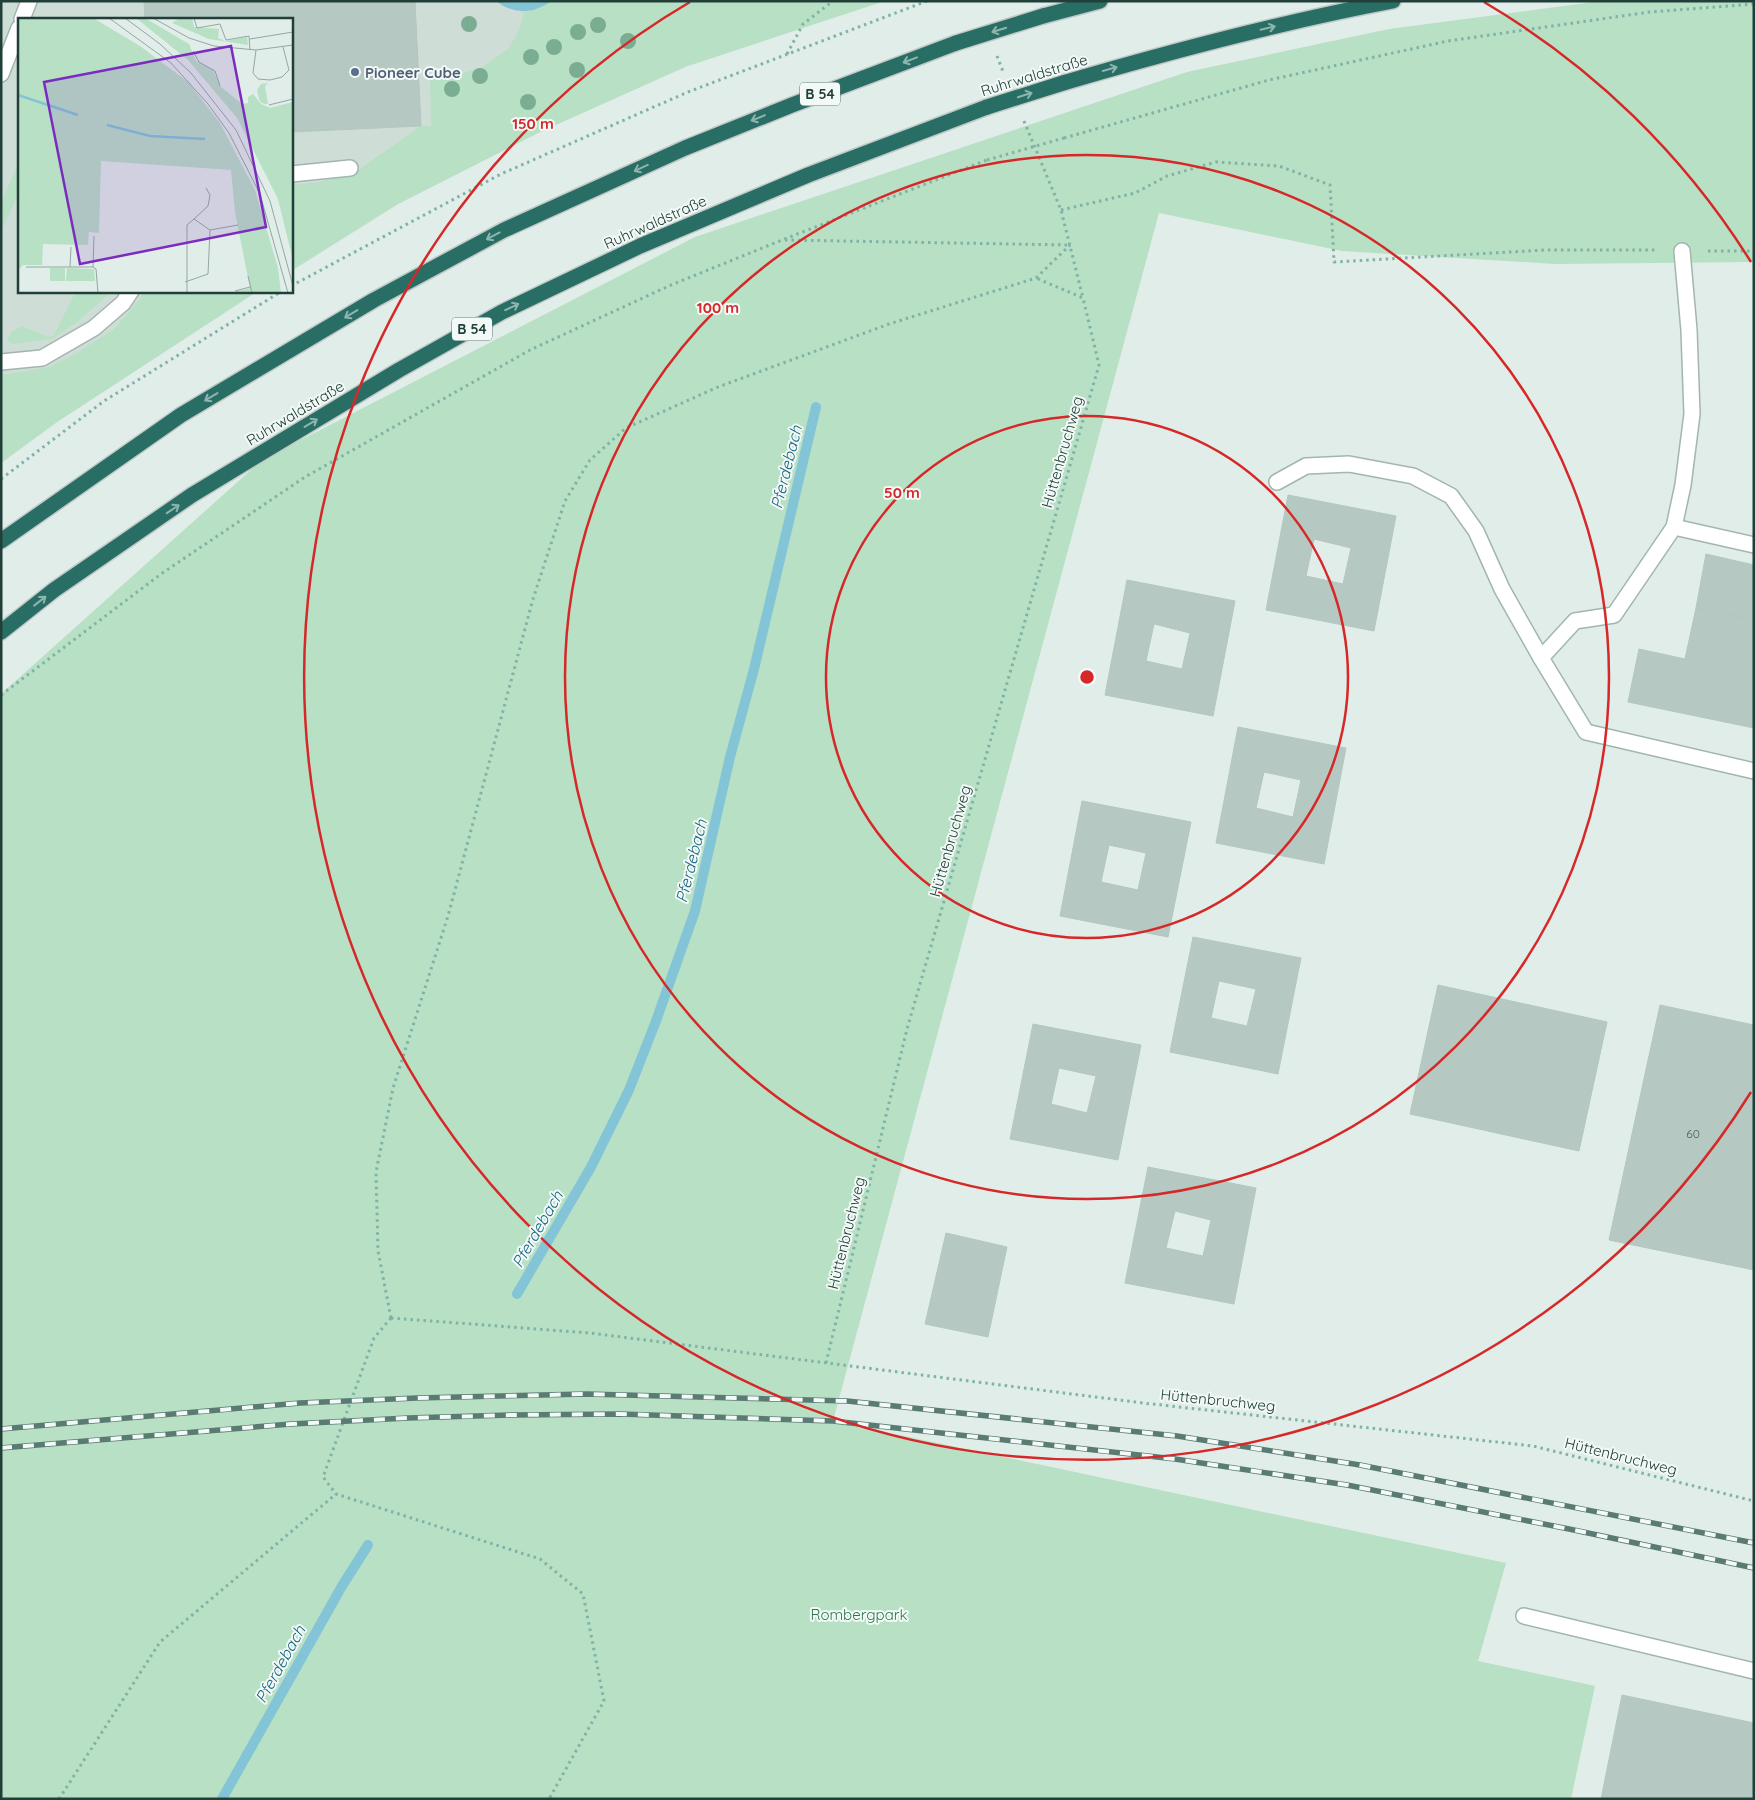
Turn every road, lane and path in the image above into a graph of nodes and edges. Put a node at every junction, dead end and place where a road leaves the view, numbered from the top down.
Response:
1 (29, 1) edge
2 (833, 1) edge
3 (928, 1) edge
4 (1100, 1) edge
5 (1393, 1) edge
6 (1754, 4) edge
7 (22, 18) edge
8 (18, 31) edge
9 (787, 54) junction
10 (1, 74) edge
11 (350, 168) dead end
12 (292, 174) edge
13 (1061, 210) dead end
14 (782, 240) junction
15 (1070, 245) junction
16 (1576, 250) dead end
17 (1682, 250) dead end
18 (1036, 278) junction
19 (292, 285) edge
20 (130, 292) edge
21 (280, 292) edge
22 (1083, 298) junction
23 (1, 362) edge
24 (1, 479) edge
25 (1277, 482) dead end
26 (1674, 527) junction
27 (1, 541) edge
28 (1754, 545) edge
29 (1, 632) edge
30 (1541, 658) junction
31 (1, 695) edge
32 (1754, 772) edge
33 (391, 1318) junction
34 (826, 1363) junction
35 (336, 1494) junction
36 (1754, 1501) edge
37 (1524, 1616) dead end
38 (1754, 1671) edge
39 (59, 1799) edge
40 (549, 1799) edge

1 - 7 street
2 - 9 path
3 - 9 path
4 -> 27 highway, B 54, bridge
29 -> 5 highway, Ruhrwaldstraße / B 54, bridge
6 - 14 path, bridge
8 - 10 street
9 - 19 path
11 - 12 street
13 - 16 path
14 - 15 path
14 - 31 path
15 - 18 path
15 - 22 path, Hüttenbruchweg
17 - 26 street
18 - 22 path
18 - 33 path
20 - 23 street
21 - 24 path
22 - 34 path, Hüttenbruchweg
25 - 30 street
26 - 28 street
26 - 30 street
30 - 32 street
33 - 34 path
33 - 35 path
34 - 36 path, Hüttenbruchweg
35 - 39 path
35 - 40 path
37 - 38 street

